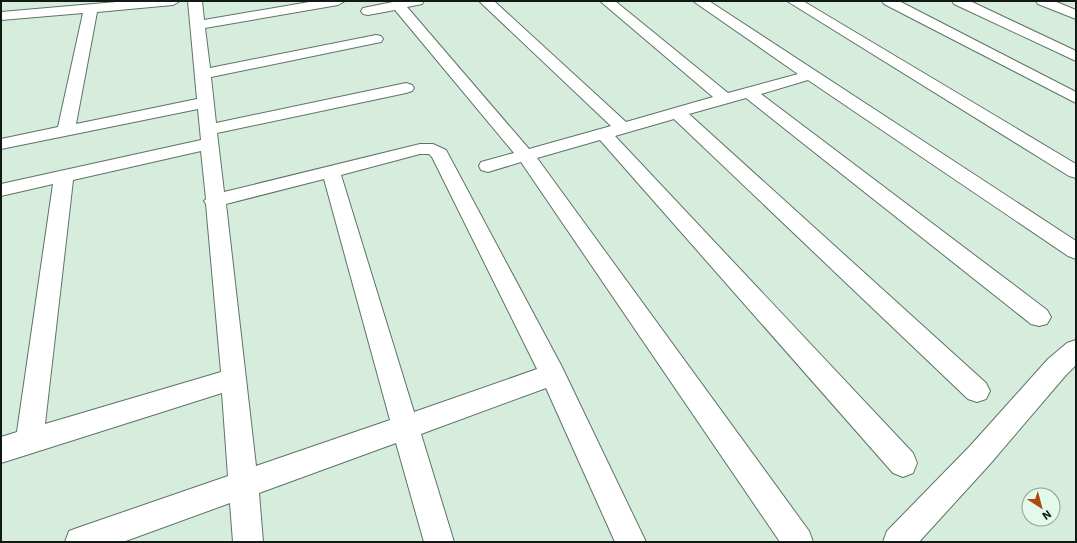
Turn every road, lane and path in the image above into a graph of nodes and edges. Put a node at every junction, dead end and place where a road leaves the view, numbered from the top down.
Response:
1 (173, 1) edge
2 (195, 1) edge
3 (338, 1) edge
4 (486, 1) edge
5 (607, 1) edge
6 (700, 1) edge
7 (794, 1) edge
8 (889, 1) edge
9 (959, 1) edge
10 (1043, 1) edge
11 (1076, 2) edge
12 (408, 3) edge
13 (1057, 7) junction
14 (91, 8) junction
15 (368, 11) dead end
16 (1076, 15) edge
17 (1, 16) edge
18 (198, 25) junction
19 (376, 39) dead end
20 (1076, 57) edge
21 (202, 74) junction
22 (810, 76) junction
23 (406, 88) dead end
24 (749, 94) junction
25 (1076, 98) edge
26 (726, 100) junction
27 (204, 103) junction
28 (678, 114) junction
29 (66, 131) junction
30 (614, 131) junction
31 (209, 137) junction
32 (1, 144) edge
33 (526, 156) junction
34 (488, 166) dead end
35 (331, 171) junction
36 (1076, 172) edge
37 (64, 176) junction
38 (1, 190) edge
39 (214, 201) junction
40 (1076, 251) edge
41 (1039, 317) dead end
42 (1076, 350) edge
43 (552, 375) junction
44 (233, 379) junction
45 (977, 391) dead end
46 (406, 427) junction
47 (29, 442) junction
48 (1, 450) edge
49 (903, 463) dead end
50 (243, 484) junction
51 (80, 542) edge
52 (248, 542) edge
53 (439, 542) edge
54 (631, 542) edge
55 (798, 542) edge
56 (898, 542) edge

1 - 14 street
2 - 18 street
3 - 18 street
4 - 30 street
5 - 26 street
6 - 22 street
7 - 36 street
8 - 25 street
9 - 20 street
10 - 13 street
11 - 13 street
12 - 15 street
12 - 33 street
13 - 16 street
14 - 17 street
14 - 29 street
18 - 21 street
19 - 21 street
21 - 27 street
22 - 24 street
22 - 40 street
23 - 31 street
24 - 26 street
24 - 41 street
26 - 28 street
27 - 29 street
27 - 31 street
28 - 30 street
28 - 45 street
29 - 32 street
30 - 33 street
30 - 49 street
31 - 37 street
31 - 39 street
33 - 34 street
33 - 55 street
35 - 39 street
35 - 43 street
35 - 46 street
37 - 38 street
37 - 47 street
39 - 44 street
42 - 56 street
43 - 46 street
43 - 54 street
44 - 47 street
44 - 50 street
46 - 50 street
46 - 53 street
47 - 48 street
50 - 51 street
50 - 52 street

